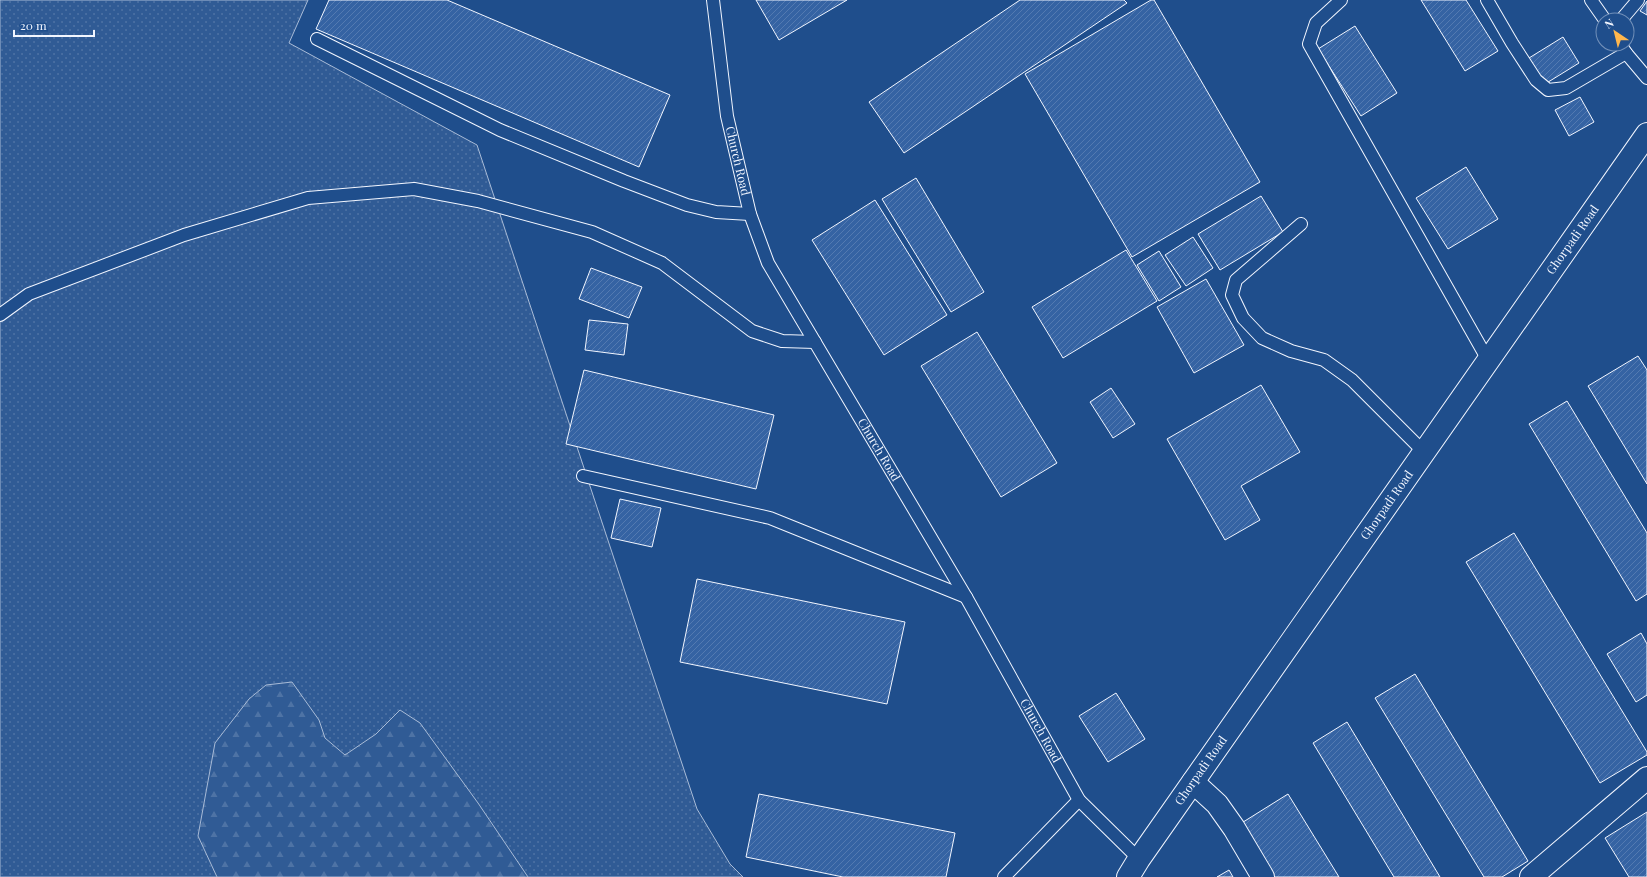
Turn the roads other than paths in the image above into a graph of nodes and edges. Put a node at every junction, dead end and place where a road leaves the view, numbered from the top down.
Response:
1 (713, 0) edge
2 (1341, 0) edge
3 (1487, 0) edge
4 (1591, 0) edge
5 (1638, 0) edge
6 (1599, 12) edge
7 (1628, 12) edge
8 (317, 39) dead end
9 (1619, 52) edge
10 (1625, 52) edge
11 (1647, 78) edge
12 (1647, 134) edge
13 (750, 214) junction
14 (1301, 224) dead end
15 (0, 314) edge
16 (815, 342) junction
17 (1488, 360) junction
18 (1424, 452) junction
19 (583, 476) dead end
20 (966, 597) junction
21 (1647, 778) edge
22 (1193, 782) junction
23 (1079, 800) junction
24 (1134, 868) edge
25 (1004, 877) edge
26 (1263, 877) edge
27 (1531, 877) edge

1 - 13 lane, Church Road
2 - 17 lane
3 - 9 lane
4 - 6 lane
5 - 7 lane
8 - 13 lane
10 - 11 lane
12 - 17 main road, Ghorpadi Road
13 - 16 lane, Church Road
14 - 18 lane
15 - 16 lane
16 - 20 lane, Church Road
17 - 18 main road, Ghorpadi Road
18 - 22 main road, Ghorpadi Road
19 - 20 lane
20 - 23 lane, Church Road
21 - 27 main road
22 - 24 main road, Ghorpadi Road
22 - 26 main road
23 - 24 lane, Church Road
23 - 25 lane

